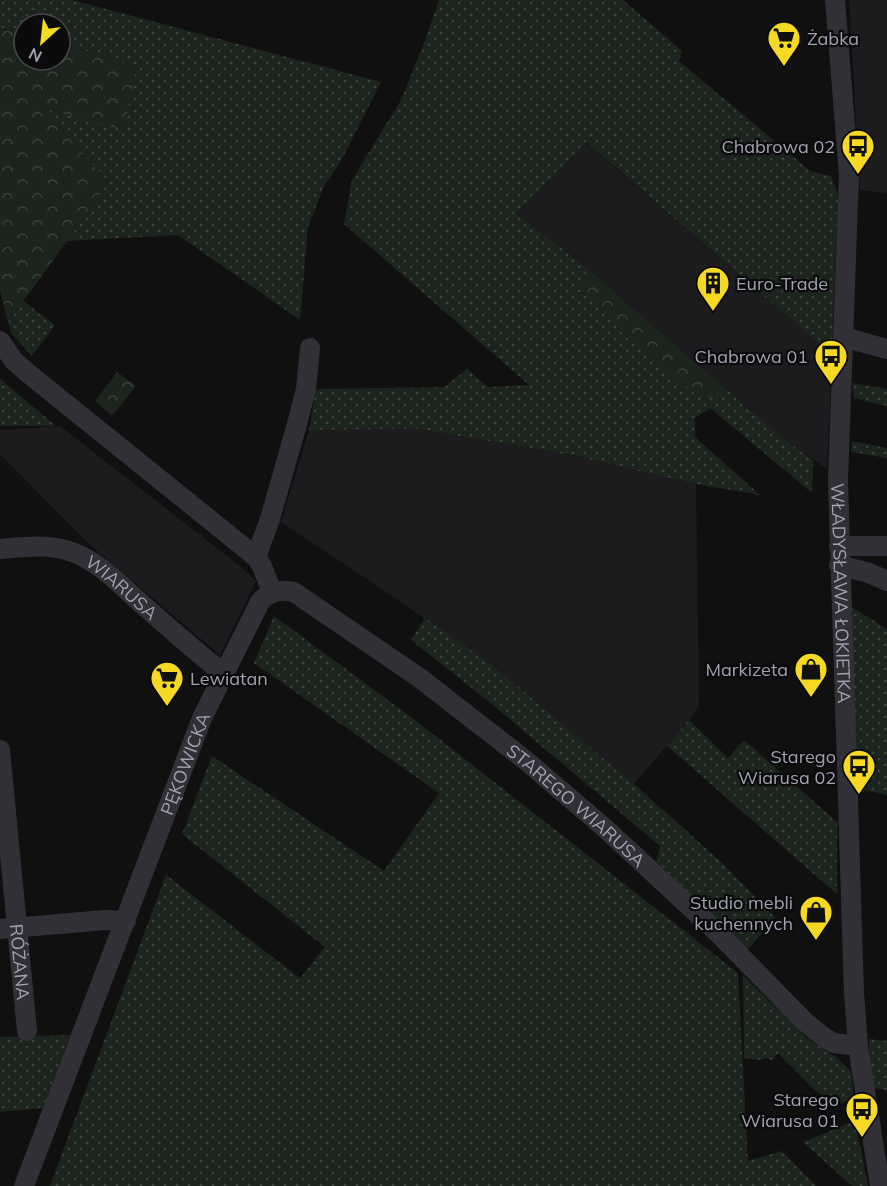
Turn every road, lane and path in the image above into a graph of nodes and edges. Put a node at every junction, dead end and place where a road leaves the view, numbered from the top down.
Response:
1 (835, 0) edge
2 (843, 337) junction
3 (0, 341) edge
4 (310, 348) dead end
5 (887, 349) edge
6 (838, 546) junction
7 (887, 546) edge
8 (0, 549) edge
9 (256, 557) junction
10 (839, 566) junction
11 (887, 581) edge
12 (272, 592) junction
13 (223, 673) junction
14 (0, 750) edge
15 (126, 921) junction
16 (8, 928) edge
17 (27, 1031) dead end
18 (858, 1046) junction
19 (24, 1186) edge
20 (880, 1186) edge

1 - 2 street, WŁADYSŁAWA ŁOKIETKA
2 - 5 street
2 - 6 street, WŁADYSŁAWA ŁOKIETKA
3 - 9 street
4 - 9 street
6 - 7 street
6 - 10 street, WŁADYSŁAWA ŁOKIETKA
8 - 13 street, WIARUSA
9 - 12 street
10 - 11 street
10 - 18 street, WŁADYSŁAWA ŁOKIETKA
12 - 13 street, PĘKOWICKA
12 - 18 street, STAREGO WIARUSA
13 - 15 street, PĘKOWICKA
14 - 16 street, RÓŻANA
15 - 16 street
15 - 19 street, PĘKOWICKA
16 - 17 street, RÓŻANA
18 - 20 street, WŁADYSŁAWA ŁOKIETKA

